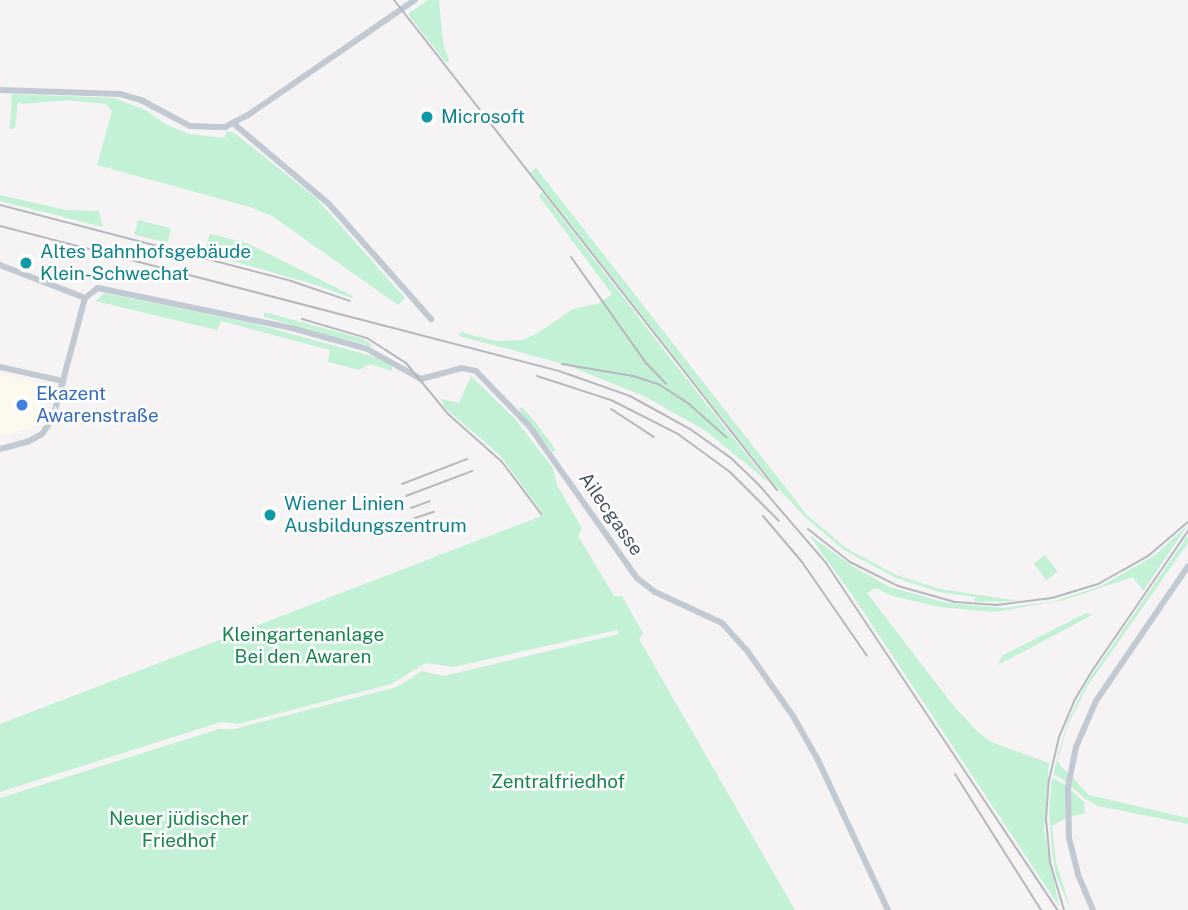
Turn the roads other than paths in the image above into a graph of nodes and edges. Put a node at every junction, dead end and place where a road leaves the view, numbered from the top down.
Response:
1 (415, 0) edge
2 (0, 90) edge
3 (234, 124) junction
4 (0, 265) edge
5 (85, 298) junction
6 (431, 319) dead end
7 (0, 367) edge
8 (63, 381) junction
9 (0, 449) edge
10 (1188, 566) edge
11 (888, 910) edge
12 (1093, 910) edge

1 - 3 street
2 - 3 street
3 - 6 street
4 - 5 street
5 - 8 street
5 - 11 street, Ailecgasse
7 - 8 street
8 - 9 street
10 - 12 street

